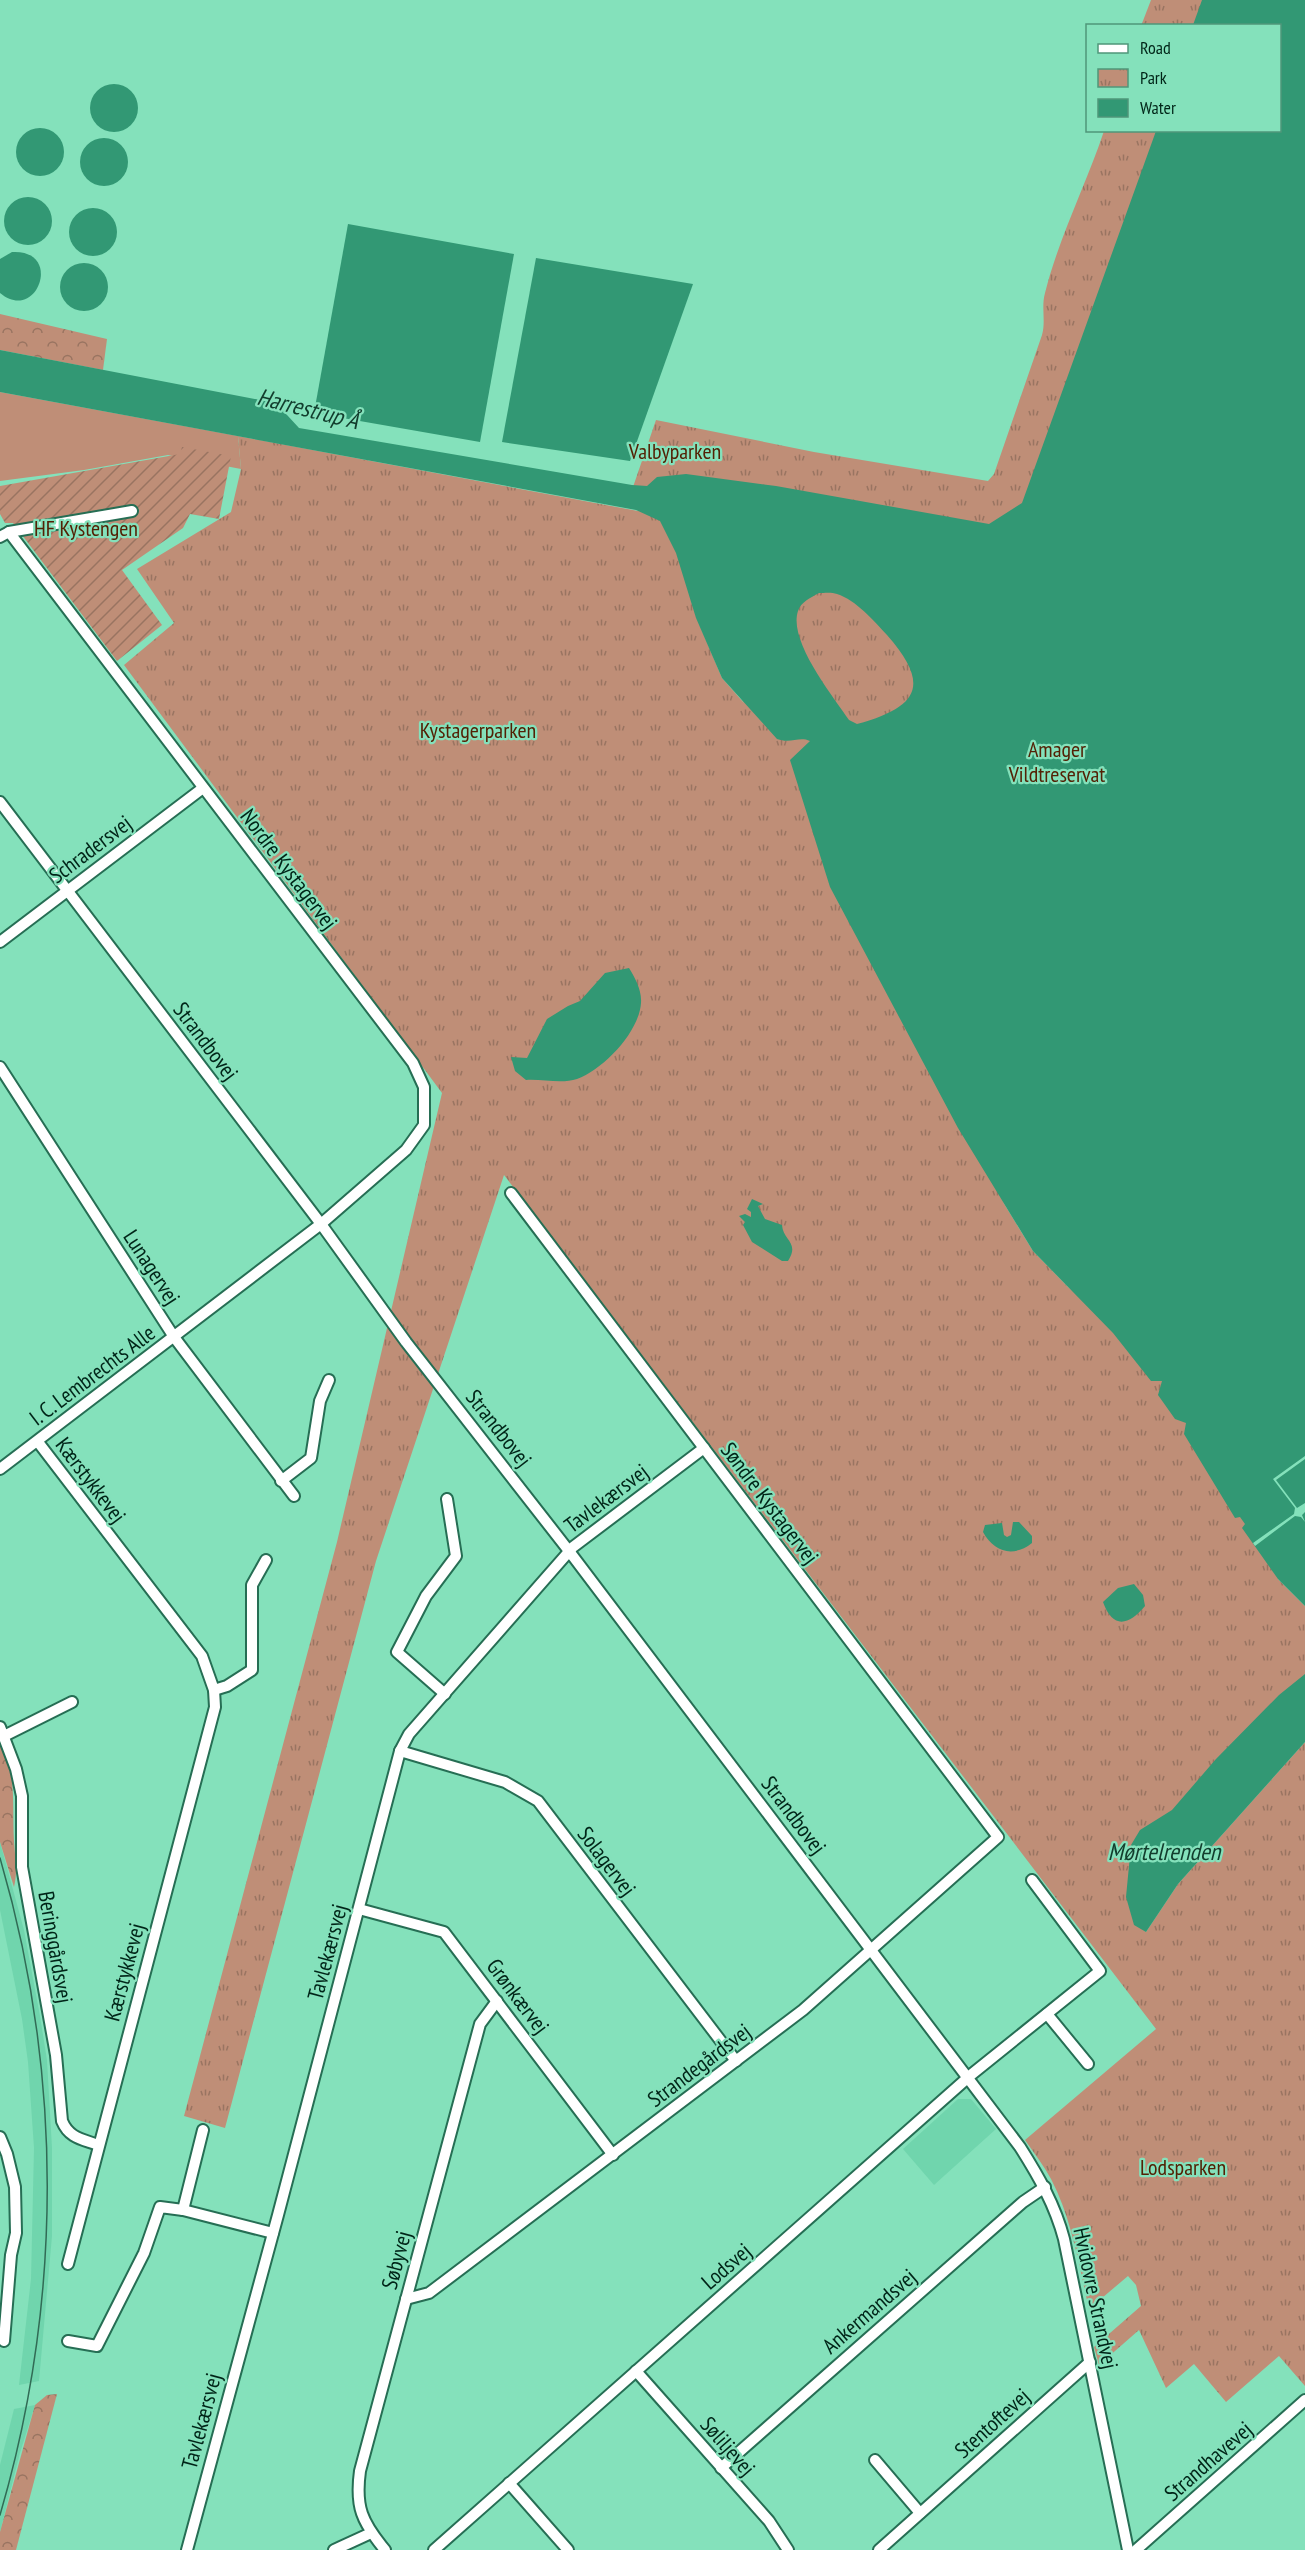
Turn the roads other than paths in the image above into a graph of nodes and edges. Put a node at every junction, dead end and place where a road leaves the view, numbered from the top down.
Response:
1 (132, 511) dead end
2 (4, 534) edge
3 (203, 788) junction
4 (0, 802) edge
5 (67, 890) junction
6 (0, 942) edge
7 (0, 1067) edge
8 (510, 1193) dead end
9 (321, 1224) junction
10 (174, 1338) junction
11 (329, 1380) dead end
12 (38, 1442) junction
13 (704, 1448) junction
14 (0, 1469) edge
15 (281, 1480) junction
16 (294, 1496) dead end
17 (447, 1499) dead end
18 (569, 1551) junction
19 (266, 1560) dead end
20 (214, 1690) junction
21 (445, 1694) junction
22 (72, 1702) dead end
23 (2, 1731) edge
24 (400, 1751) junction
25 (998, 1837) joint
26 (1032, 1880) dead end
27 (359, 1909) junction
28 (872, 1950) junction
29 (498, 2001) junction
30 (1047, 2014) junction
31 (736, 2061) junction
32 (1089, 2064) dead end
33 (968, 2078) junction
34 (204, 2130) dead end
35 (0, 2137) edge
36 (98, 2145) junction
37 (613, 2155) junction
38 (1045, 2187) junction
39 (183, 2210) junction
40 (273, 2233) junction
41 (68, 2264) dead end
42 (406, 2299) junction
43 (4, 2341) dead end
44 (68, 2341) dead end
45 (1090, 2362) junction
46 (636, 2372) junction
47 (1305, 2400) edge
48 (875, 2460) dead end
49 (721, 2468) junction
50 (509, 2483) junction
51 (920, 2513) junction
52 (371, 2533) junction
53 (187, 2550) edge
54 (334, 2550) edge
55 (385, 2550) edge
56 (434, 2550) edge
57 (568, 2550) edge
58 (788, 2550) edge
59 (879, 2550) edge
60 (1128, 2550) edge
61 (1136, 2550) edge

1 - 2 street
2 - 3 street, Nordre Kystagervej
3 - 5 street, Schradersvej
3 - 9 street, Nordre Kystagervej
4 - 5 street, Strandbovej
5 - 6 street, Schradersvej
5 - 9 street, Strandbovej
7 - 10 street, Lunagervej
8 - 13 street, Søndre Kystagervej
9 - 10 street, I. C. Lembrechts Alle
9 - 18 street, Strandbovej
10 - 12 street, I. C. Lembrechts Alle
10 - 15 street, Lunagervej
11 - 15 street
12 - 14 street, I. C. Lembrechts Alle
12 - 20 street, Kærstykkevej
13 - 18 street, Tavlekærsvej
13 - 25 street, Søndre Kystagervej
15 - 16 street, Lunagervej
17 - 21 street
18 - 21 street, Tavlekærsvej
18 - 28 street, Strandbovej
19 - 20 street
20 - 36 street, Kærstykkevej
21 - 24 street, Tavlekærsvej
22 - 23 street, Beringgårdsvej
23 - 36 street, Beringgårdsvej
24 - 27 street, Tavlekærsvej
24 - 31 street, Solagervej
25 - 28 street, Strandegårdsvej
26 - 30 street, Lodsvej
27 - 29 street, Grønkærvej
27 - 40 street, Tavlekærsvej
28 - 31 street, Strandegårdsvej
28 - 33 street, Strandbovej
29 - 37 street, Grønkærvej
29 - 42 street, Søbyvej
30 - 32 street
30 - 33 street, Lodsvej
31 - 37 street, Strandegårdsvej
33 - 38 street, Hvidovre Strandvej
33 - 46 street, Lodsvej
34 - 39 street
35 - 43 street
36 - 41 street, Kærstykkevej
37 - 42 street, Strandegårdsvej
38 - 45 street, Hvidovre Strandvej
38 - 49 street, Ankermandsvej
39 - 40 street
39 - 44 street
40 - 53 street, Tavlekærsvej
42 - 52 street, Søbyvej
45 - 51 street, Stentoftevej
45 - 60 street, Hvidovre Strandvej
46 - 49 street, Søliljevej
46 - 50 street, Lodsvej
47 - 61 street, Strandhavevej
48 - 51 street
49 - 58 street, Søliljevej
50 - 56 street, Lodsvej
50 - 57 street
51 - 59 street, Stentoftevej
52 - 54 street
52 - 55 street, Søbyvej

